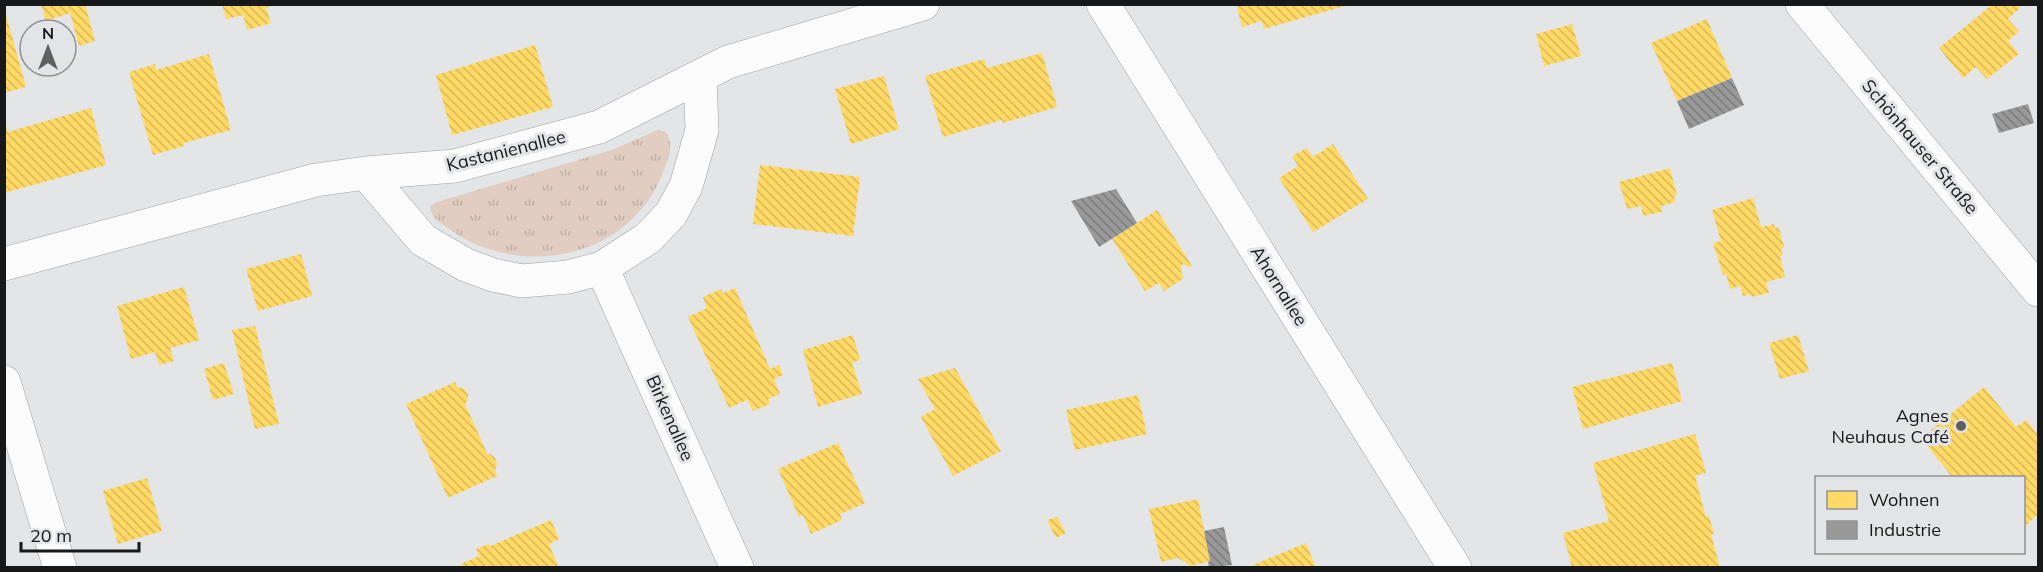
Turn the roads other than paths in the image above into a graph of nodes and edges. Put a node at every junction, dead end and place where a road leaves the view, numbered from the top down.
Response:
1 (923, 4) edge
2 (1103, 4) edge
3 (1802, 4) edge
4 (700, 76) junction
5 (366, 173) junction
6 (4, 264) edge
7 (602, 268) junction
8 (2038, 290) edge
9 (4, 382) edge
10 (60, 567) edge
11 (737, 567) edge
12 (1455, 567) edge

1 - 4 street, Kastanienallee
2 - 12 street, Ahornallee
3 - 8 street, Schönhauser Straße
4 - 5 street, Kastanienallee
4 - 7 street
5 - 6 street, Kastanienallee
5 - 7 street
7 - 11 street, Birkenallee
9 - 10 street

